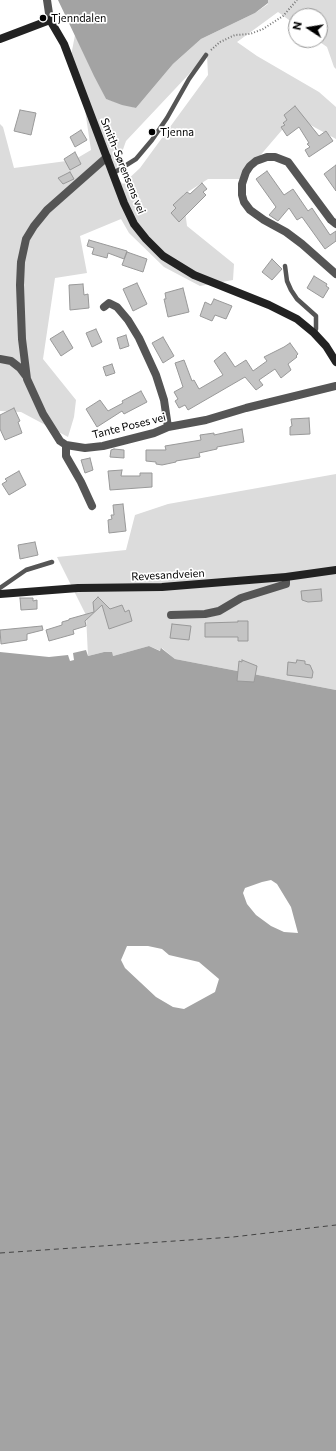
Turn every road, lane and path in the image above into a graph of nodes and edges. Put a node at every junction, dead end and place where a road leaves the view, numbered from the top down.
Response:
1 (47, 0) edge
2 (298, 0) edge
3 (50, 20) junction
4 (0, 39) edge
5 (206, 55) joint
6 (107, 157) junction
7 (112, 174) junction
8 (336, 224) edge
9 (285, 266) dead end
10 (336, 274) edge
11 (104, 307) dead end
12 (314, 333) junction
13 (0, 359) edge
14 (336, 362) edge
15 (27, 378) junction
16 (336, 386) edge
17 (168, 428) junction
18 (66, 445) junction
19 (92, 506) dead end
20 (52, 562) dead end
21 (336, 570) edge
22 (286, 577) junction
23 (0, 588) edge
24 (0, 594) edge
25 (171, 615) dead end

1 - 3 street
2 - 5 path
3 - 4 main road
3 - 6 main road, Smith-Sørensens vei
5 - 7 lane
6 - 7 main road, Smith-Sørensens vei
6 - 15 street
7 - 12 main road, Smith-Sørensens vei
8 - 10 street
9 - 12 lane
11 - 17 street
12 - 14 main road, Smith-Sørensens vei
13 - 15 street
15 - 18 street
16 - 17 street, Tante Poses vei
17 - 18 street, Tante Poses vei
18 - 19 street
20 - 23 lane
21 - 22 main road, Revesandveien
22 - 24 main road, Revesandveien
22 - 25 street

